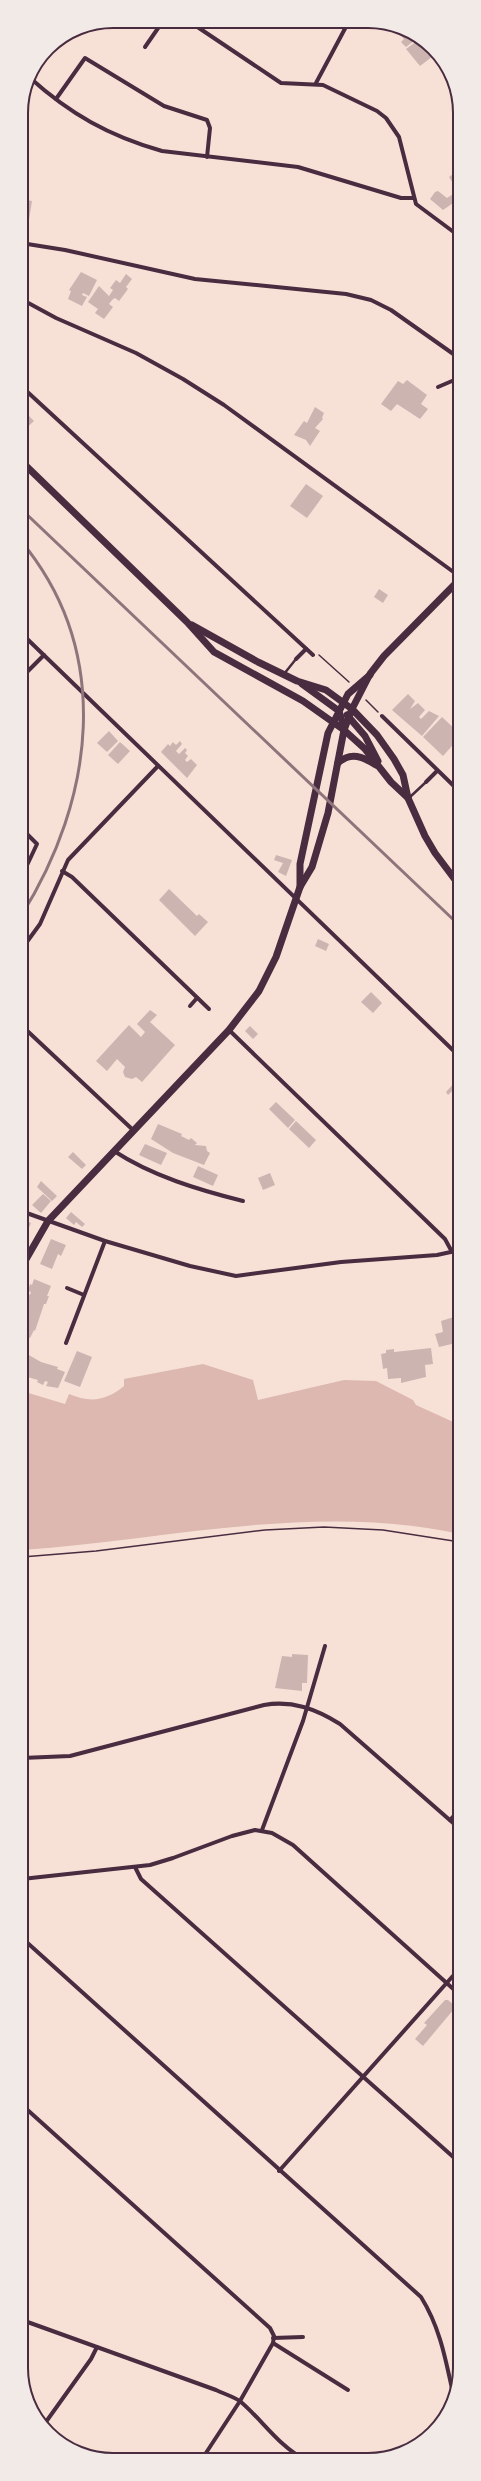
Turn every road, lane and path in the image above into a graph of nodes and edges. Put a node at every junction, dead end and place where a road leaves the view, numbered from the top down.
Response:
1 (158, 28) edge
2 (199, 28) edge
3 (344, 28) edge
4 (145, 47) dead end
5 (35, 81) edge
6 (316, 83) junction
7 (56, 99) junction
8 (207, 156) junction
9 (413, 198) junction
10 (453, 232) edge
11 (28, 244) edge
12 (28, 303) edge
13 (453, 354) edge
14 (453, 381) edge
15 (438, 387) dead end
16 (28, 392) edge
17 (28, 468) edge
18 (453, 572) edge
19 (453, 586) edge
20 (187, 622) junction
21 (28, 640) edge
22 (306, 649) junction
23 (44, 655) junction
24 (313, 655) joint
25 (296, 659) joint
26 (28, 671) edge
27 (284, 674) junction
28 (370, 674) junction
29 (297, 681) junction
30 (350, 683) dead end
31 (365, 699) dead end
32 (344, 702) junction
33 (352, 709) junction
34 (339, 711) junction
35 (382, 716) joint
36 (348, 717) junction
37 (333, 721) junction
38 (344, 730) junction
39 (338, 763) junction
40 (158, 766) junction
41 (381, 769) junction
42 (437, 771) junction
43 (426, 782) joint
44 (453, 786) edge
45 (408, 798) junction
46 (28, 835) edge
47 (28, 863) edge
48 (62, 871) junction
49 (453, 877) edge
50 (300, 887) junction
51 (297, 898) junction
52 (28, 940) edge
53 (198, 998) junction
54 (190, 1006) dead end
55 (209, 1009) dead end
56 (229, 1030) junction
57 (28, 1032) edge
58 (453, 1049) edge
59 (133, 1130) junction
60 (113, 1151) junction
61 (243, 1201) dead end
62 (28, 1213) edge
63 (48, 1221) junction
64 (105, 1241) junction
65 (452, 1252) joint
66 (28, 1257) edge
67 (67, 1288) dead end
68 (84, 1295) junction
69 (66, 1343) dead end
70 (453, 1541) edge
71 (28, 1557) edge
72 (325, 1646) dead end
73 (306, 1707) junction
74 (28, 1758) edge
75 (453, 1817) edge
76 (450, 1820) junction
77 (453, 1823) edge
78 (262, 1830) junction
79 (135, 1867) junction
80 (28, 1878) edge
81 (28, 1943) edge
82 (453, 1976) edge
83 (447, 1983) junction
84 (453, 1989) edge
85 (363, 2078) junction
86 (28, 2110) edge
87 (453, 2157) edge
88 (280, 2171) junction
89 (28, 2322) edge
90 (303, 2336) dead end
91 (273, 2340) junction
92 (97, 2347) junction
93 (451, 2384) edge
94 (348, 2390) dead end
95 (240, 2401) junction
96 (47, 2421) edge
97 (206, 2453) edge
98 (294, 2453) edge

1 - 4 street
2 - 6 street
3 - 6 street
5 - 7 street
6 - 9 street
7 - 8 street
7 - 8 street
8 - 9 street
9 - 10 street
11 - 13 street
12 - 18 street
14 - 15 street
16 - 22 street
17 - 20 main road
19 - 28 main road
20 - 27 main road
20 - 37 main road
21 - 23 street
22 - 24 street
22 - 25 street
23 - 26 street
23 - 40 street
24 - 30 path
25 - 27 lane
27 - 29 main road
28 - 32 main road
28 - 33 main road
29 - 32 main road
29 - 34 main road
31 - 35 path
32 - 33 main road
32 - 34 main road
32 - 36 main road
33 - 36 main road
33 - 45 main road
34 - 37 main road
34 - 38 main road
35 - 42 street
36 - 38 main road
36 - 41 main road
37 - 38 main road
37 - 50 main road
38 - 39 main road
38 - 41 main road
39 - 41 main road
39 - 50 main road
40 - 48 street
40 - 51 street
41 - 45 main road
42 - 43 street
42 - 44 street
43 - 45 lane
45 - 49 main road
46 - 47 street
48 - 52 street
48 - 53 street
50 - 51 main road
51 - 56 main road
51 - 58 street
53 - 54 street
53 - 55 street
56 - 59 main road
56 - 65 street
57 - 59 street
59 - 60 main road
60 - 61 street
60 - 63 main road
62 - 63 street
63 - 64 street
63 - 66 main road
64 - 65 street
64 - 68 street
67 - 68 street
68 - 69 street
70 - 71 path
72 - 73 street
73 - 74 street
73 - 76 street
73 - 78 street
75 - 76 street
76 - 77 street
78 - 79 street
78 - 83 street
79 - 80 street
79 - 85 street
81 - 88 street
82 - 83 street
83 - 84 street
83 - 85 street
85 - 87 street
85 - 88 street
86 - 91 street
88 - 93 street
89 - 92 street
90 - 91 street
91 - 94 street
91 - 95 street
92 - 95 street
92 - 96 street
95 - 97 street
95 - 98 street

